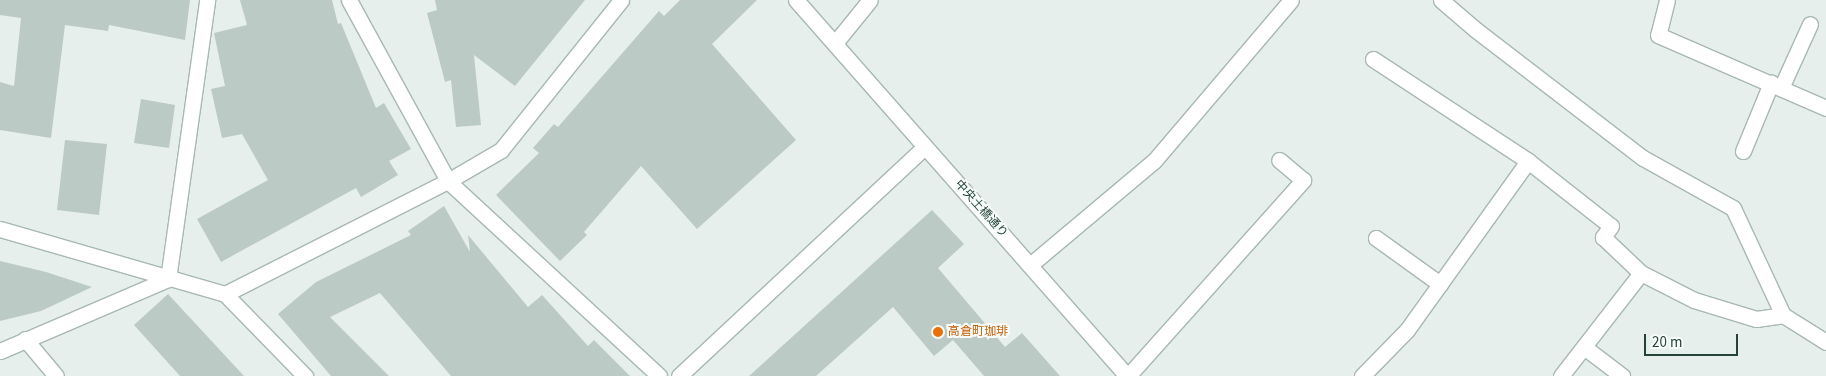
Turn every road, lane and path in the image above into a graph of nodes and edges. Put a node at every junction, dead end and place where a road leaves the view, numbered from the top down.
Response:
1 (208, 0) edge
2 (349, 0) edge
3 (621, 0) edge
4 (796, 0) edge
5 (870, 0) edge
6 (1290, 0) edge
7 (1441, 0) edge
8 (1666, 0) edge
9 (1810, 24) dead end
10 (835, 43) junction
11 (1374, 60) dead end
12 (1776, 85) junction
13 (1826, 108) edge
14 (925, 147) junction
15 (1743, 151) dead end
16 (1279, 160) dead end
17 (1528, 161) junction
18 (448, 181) junction
19 (0, 229) edge
20 (1376, 238) dead end
21 (1030, 265) junction
22 (1641, 273) junction
23 (168, 279) junction
24 (1440, 284) junction
25 (225, 294) junction
26 (1783, 315) junction
27 (25, 339) junction
28 (1826, 342) edge
29 (1584, 347) junction
30 (0, 351) edge
31 (56, 376) edge
32 (305, 376) edge
33 (659, 376) edge
34 (679, 376) edge
35 (1127, 376) edge
36 (1362, 376) edge
37 (1561, 376) edge
38 (1622, 376) edge

1 - 23 street
2 - 18 street
3 - 18 street
4 - 10 street, 中央土橋通り
5 - 10 street
6 - 21 street
7 - 26 street
8 - 12 street
9 - 12 street
10 - 14 street, 中央土橋通り
11 - 17 street
12 - 13 street
12 - 15 street
14 - 21 street, 中央土橋通り
14 - 34 street
16 - 35 street
17 - 22 street
17 - 24 street
18 - 25 street
18 - 33 street
19 - 23 street
20 - 24 street
21 - 35 street, 中央土橋通り
22 - 26 street
22 - 29 street
23 - 25 street
23 - 27 street
24 - 36 street
25 - 32 street
26 - 28 street
27 - 30 street
27 - 31 street
29 - 37 street
29 - 38 street

